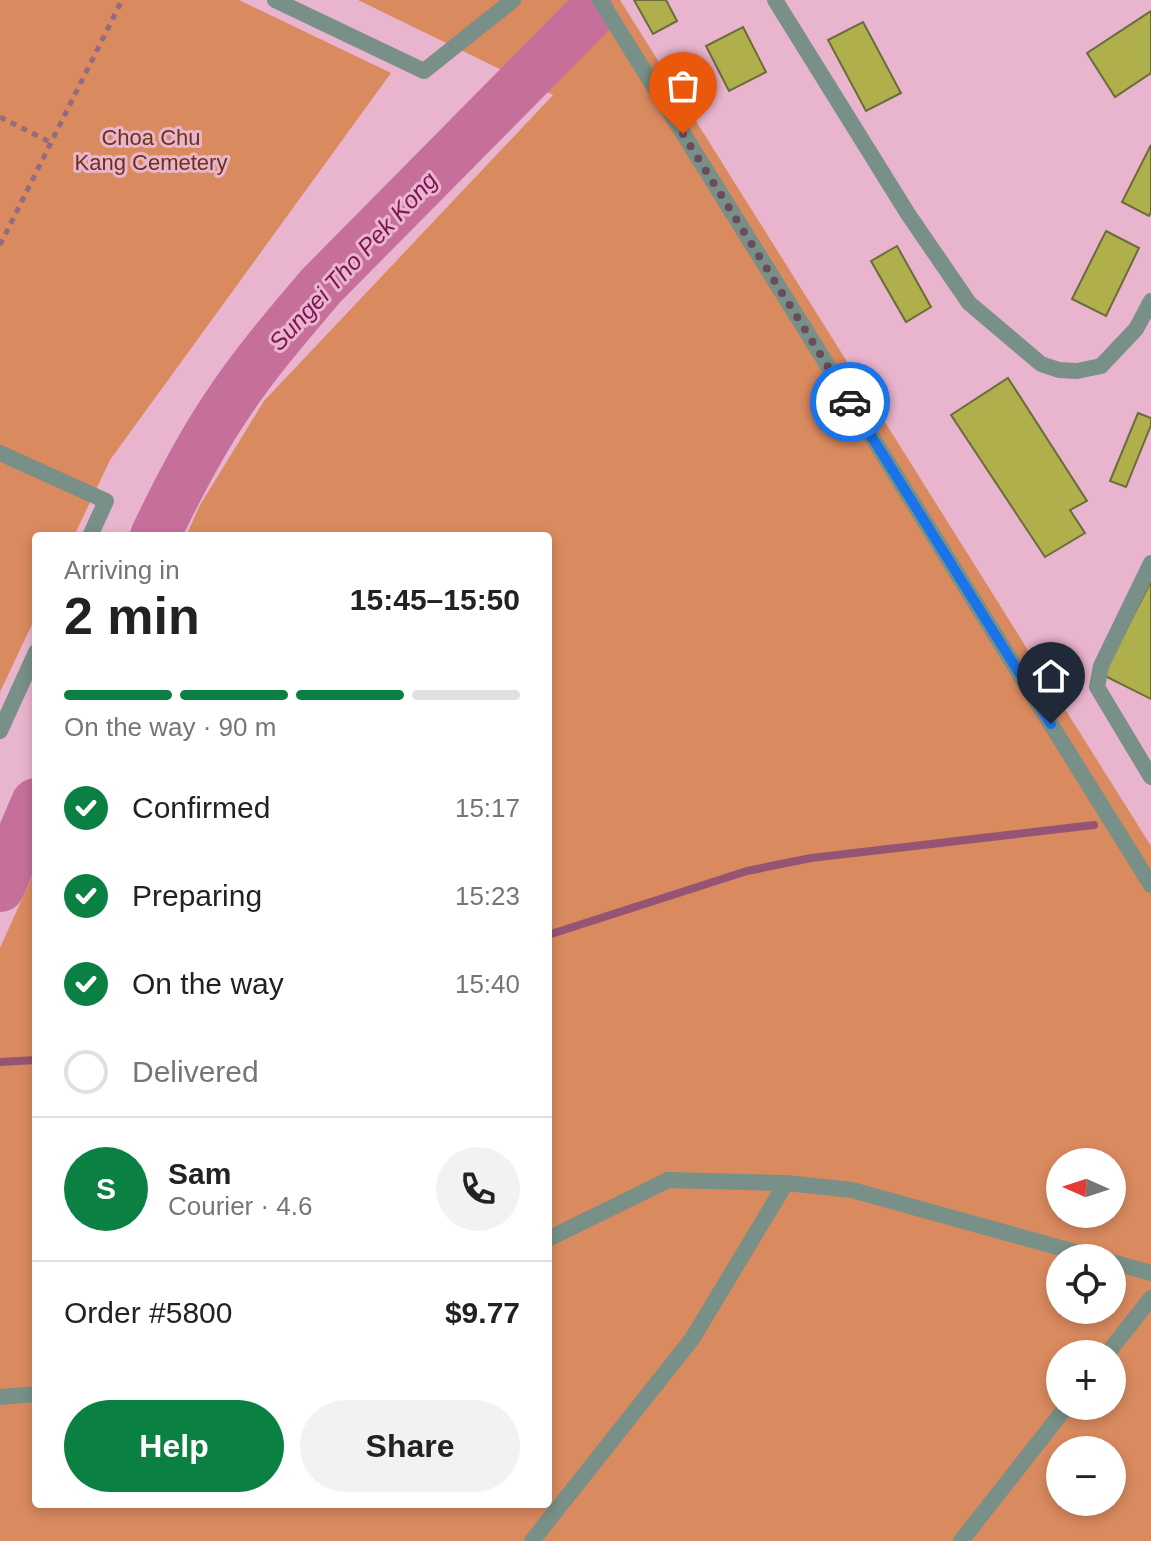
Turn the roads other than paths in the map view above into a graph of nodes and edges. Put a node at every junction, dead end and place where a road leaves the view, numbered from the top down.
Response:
1 (275, 0) edge
2 (513, 0) edge
3 (600, 0) edge
4 (775, 0) edge
5 (1151, 301) edge
6 (0, 453) edge
7 (92, 532) edge
8 (1151, 563) edge
9 (32, 661) edge
10 (0, 731) edge
11 (1151, 777) edge
12 (1151, 885) edge
13 (786, 1183) junction
14 (552, 1235) edge
15 (1047, 1244) edge
16 (1126, 1266) edge
17 (1151, 1273) edge
18 (1151, 1298) edge
19 (1118, 1340) edge
20 (32, 1394) edge
21 (0, 1397) edge
22 (1056, 1420) edge
23 (532, 1541) edge
24 (961, 1541) edge

1 - 2 lane
3 - 12 lane
4 - 5 lane
6 - 7 lane
8 - 11 lane
9 - 10 lane
13 - 14 lane
13 - 15 lane
13 - 23 lane
16 - 17 lane
18 - 19 lane
20 - 21 lane
22 - 24 lane

